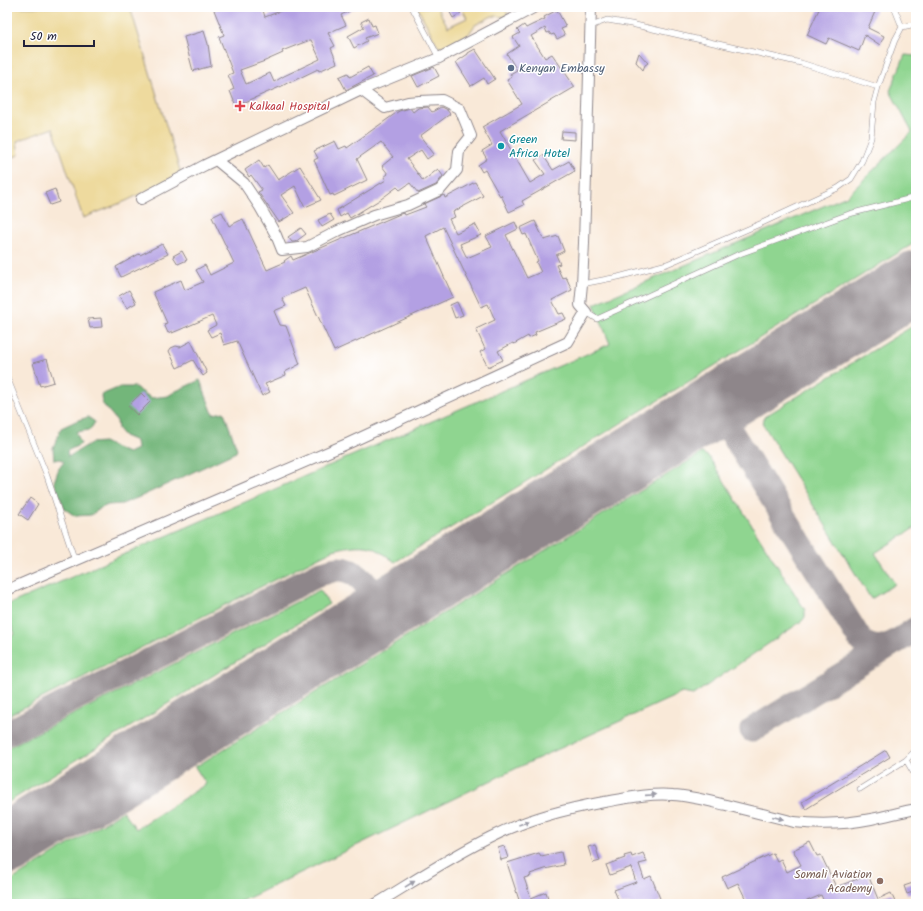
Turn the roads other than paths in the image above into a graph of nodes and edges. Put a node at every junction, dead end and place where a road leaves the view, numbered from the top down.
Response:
1 (412, 7) edge
2 (535, 7) edge
3 (591, 7) edge
4 (894, 7) edge
5 (916, 24) edge
6 (591, 26) junction
7 (902, 27) junction
8 (439, 58) junction
9 (878, 87) junction
10 (361, 90) junction
11 (216, 160) junction
12 (916, 197) edge
13 (141, 199) dead end
14 (582, 284) junction
15 (586, 312) junction
16 (7, 377) edge
17 (76, 561) junction
18 (7, 590) edge
19 (916, 750) edge
20 (906, 760) junction
21 (916, 777) edge
22 (860, 789) dead end
23 (916, 809) edge
24 (376, 904) edge

1 - 8 lane
2 - 8 street
3 - 6 street
4 - 7 lane
5 - 7 lane
6 - 9 lane
6 - 14 street
7 - 9 lane
8 - 10 street
9 - 14 lane
10 - 11 street
10 - 11 street
11 - 13 street
12 - 15 lane
14 - 15 street
15 - 17 street
16 - 17 lane
17 - 18 street
19 - 20 lane
20 - 21 lane
20 - 22 lane
24 -> 23 street

